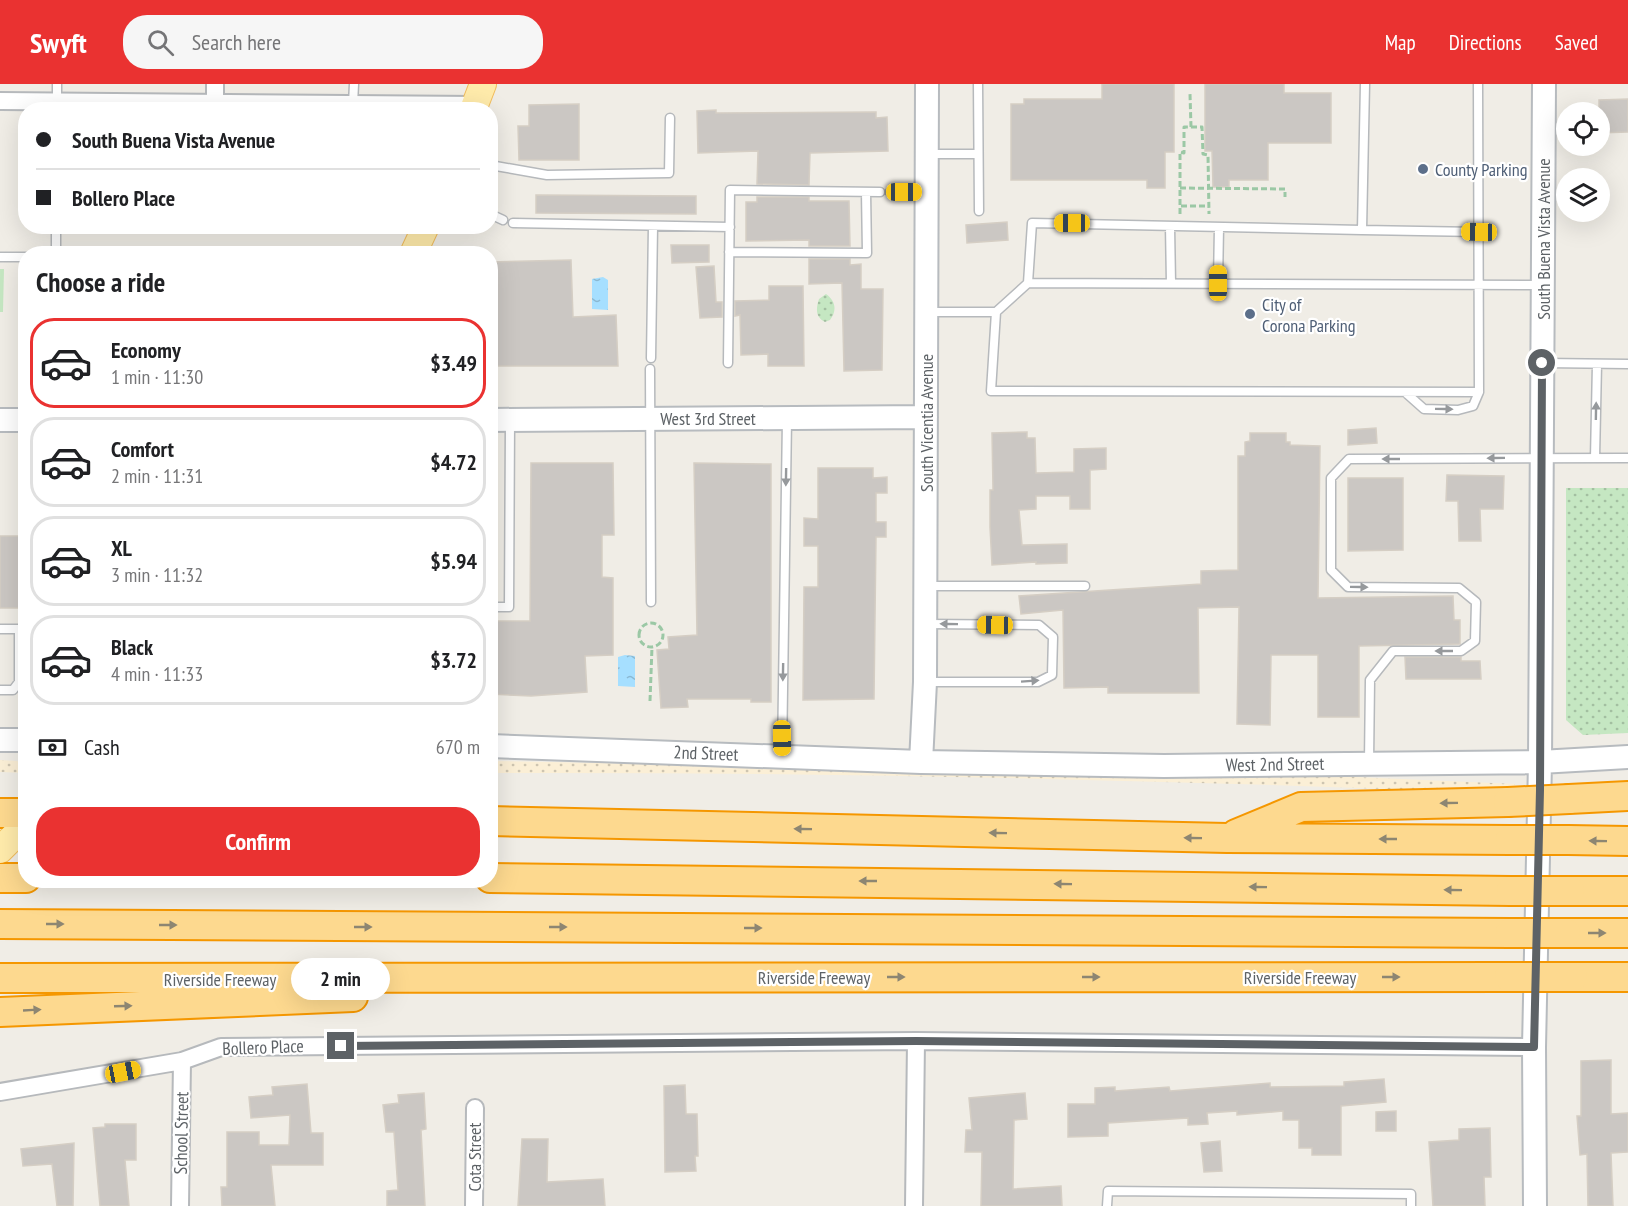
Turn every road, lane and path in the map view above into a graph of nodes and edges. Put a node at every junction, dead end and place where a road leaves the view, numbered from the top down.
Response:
1 (57, 84) edge
2 (215, 84) edge
3 (354, 84) edge
4 (927, 84) edge
5 (978, 84) edge
6 (1365, 84) edge
7 (1478, 84) edge
8 (1544, 84) edge
9 (1190, 94) dead end
10 (477, 99) edge
11 (0, 101) edge
12 (57, 102) edge
13 (214, 102) edge
14 (353, 102) edge
15 (403, 102) edge
16 (18, 103) edge
17 (670, 118) dead end
18 (1191, 127) junction
19 (927, 154) junction
20 (978, 154) junction
21 (498, 167) edge
22 (1180, 188) junction
23 (1208, 189) junction
24 (866, 192) junction
25 (880, 192) dead end
26 (890, 192) dead end
27 (926, 193) junction
28 (1285, 197) dead end
29 (979, 212) dead end
30 (498, 217) edge
31 (503, 219) dead end
32 (513, 223) dead end
33 (653, 226) junction
34 (1170, 226) junction
35 (730, 227) junction
36 (1219, 227) junction
37 (1362, 230) junction
38 (1479, 232) junction
39 (729, 252) junction
40 (0, 257) edge
41 (18, 257) edge
42 (1028, 283) junction
43 (1171, 283) junction
44 (1218, 283) junction
45 (1479, 284) junction
46 (1543, 285) junction
47 (926, 312) junction
48 (996, 312) junction
49 (651, 358) dead end
50 (728, 363) dead end
51 (1542, 363) junction
52 (1597, 364) junction
53 (1628, 364) edge
54 (650, 369) dead end
55 (1479, 392) junction
56 (1406, 393) junction
57 (926, 417) junction
58 (498, 418) edge
59 (787, 418) junction
60 (650, 419) junction
61 (0, 420) edge
62 (18, 420) edge
63 (1543, 457) junction
64 (1595, 458) junction
65 (1628, 458) edge
66 (925, 586) junction
67 (1085, 586) dead end
68 (651, 602) dead end
69 (498, 607) edge
70 (925, 624) junction
71 (0, 629) edge
72 (18, 629) edge
73 (652, 647) junction
74 (925, 682) junction
75 (18, 683) edge
76 (0, 690) edge
77 (650, 701) dead end
78 (0, 740) edge
79 (18, 740) edge
80 (498, 747) edge
81 (783, 756) junction
82 (1628, 757) edge
83 (921, 762) junction
84 (1540, 762) junction
85 (1369, 763) junction
86 (1628, 796) edge
87 (0, 813) edge
88 (18, 813) edge
89 (498, 821) edge
90 (18, 832) edge
91 (1227, 838) junction
92 (1628, 841) edge
93 (0, 850) edge
94 (0, 878) edge
95 (18, 878) edge
96 (498, 878) edge
97 (1628, 891) edge
98 (0, 924) edge
99 (1628, 933) edge
100 (837, 976) junction
101 (1628, 977) edge
102 (0, 978) edge
103 (0, 1012) edge
104 (916, 1041) junction
105 (1534, 1047) junction
106 (182, 1061) junction
107 (0, 1092) edge
108 (475, 1108) dead end
109 (180, 1206) edge
110 (474, 1206) edge
111 (914, 1206) edge
112 (1107, 1206) edge
113 (1411, 1206) edge
114 (1535, 1206) edge

1 - 12 lane
2 - 13 street
3 - 14 lane
4 - 19 street, South Vicentia Avenue
5 - 20 lane
6 - 37 lane
7 - 38 lane
8 - 46 street, South Buena Vista Avenue
9 - 18 path
10 - 15 street
11 - 16 street
17 - 21 lane
18 - 22 path
18 - 23 path
19 - 20 lane
19 - 27 street, South Vicentia Avenue
20 - 29 lane
22 - 23 path
22 - 23 path
23 - 28 path
24 - 25 lane
24 - 35 lane
24 - 39 lane
26 - 27 lane
27 - 47 street, South Vicentia Avenue
30 - 31 lane
32 - 33 lane
33 - 35 lane
33 - 49 lane
34 - 36 lane
34 - 42 lane
34 - 43 lane
35 - 39 lane
36 - 37 lane
36 - 44 lane
37 - 38 lane
38 - 45 lane
39 - 50 lane
40 - 41 lane
42 - 43 lane
42 - 48 lane
43 - 44 lane
44 - 45 lane
45 - 46 lane
45 - 55 lane
46 - 51 street, South Buena Vista Avenue
47 - 48 lane
47 - 57 street, South Vicentia Avenue
48 - 56 lane
51 - 52 lane
51 - 63 street, South Buena Vista Avenue
52 - 53 lane
64 -> 52 lane
54 - 60 lane
55 - 56 lane
56 -> 55 lane
57 - 59 street, West 3rd Street
57 - 66 street, South Vicentia Avenue
58 - 60 street, West 3rd Street
58 - 69 lane
59 - 60 street, West 3rd Street
59 -> 81 lane
60 - 68 lane
61 - 62 street
63 - 64 lane
63 - 84 street, South Buena Vista Avenue
63 -> 85 lane
64 - 65 lane
66 - 67 lane
66 - 70 street, South Vicentia Avenue
70 - 74 street, South Vicentia Avenue
74 -> 70 lane
71 - 72 lane
73 - 73 path
73 - 77 path
74 - 83 street, South Vicentia Avenue
75 - 76 lane
78 - 79 street
80 - 81 street, 2nd Street
81 - 83 street, 2nd Street
82 - 84 street, West 2nd Street
83 - 85 street, West 2nd Street
84 - 85 street, West 2nd Street
84 - 105 street, South Buena Vista Avenue
86 -> 91 highway, bridge
87 - 88 highway
91 -> 89 highway
90 - 93 main road
92 -> 91 highway, bridge
94 - 95 highway
97 -> 96 highway, bridge
98 -> 99 highway, bridge
100 -> 101 highway, Riverside Freeway, bridge
100 - 102 highway, Riverside Freeway
103 -> 100 highway
104 - 105 street, Bollero Place
104 - 106 street, Bollero Place
104 - 111 street
105 - 114 street, South Buena Vista Avenue
106 - 107 street, Bollero Place
106 - 109 street, School Street
108 - 110 street, Cota Street
112 - 113 lane

